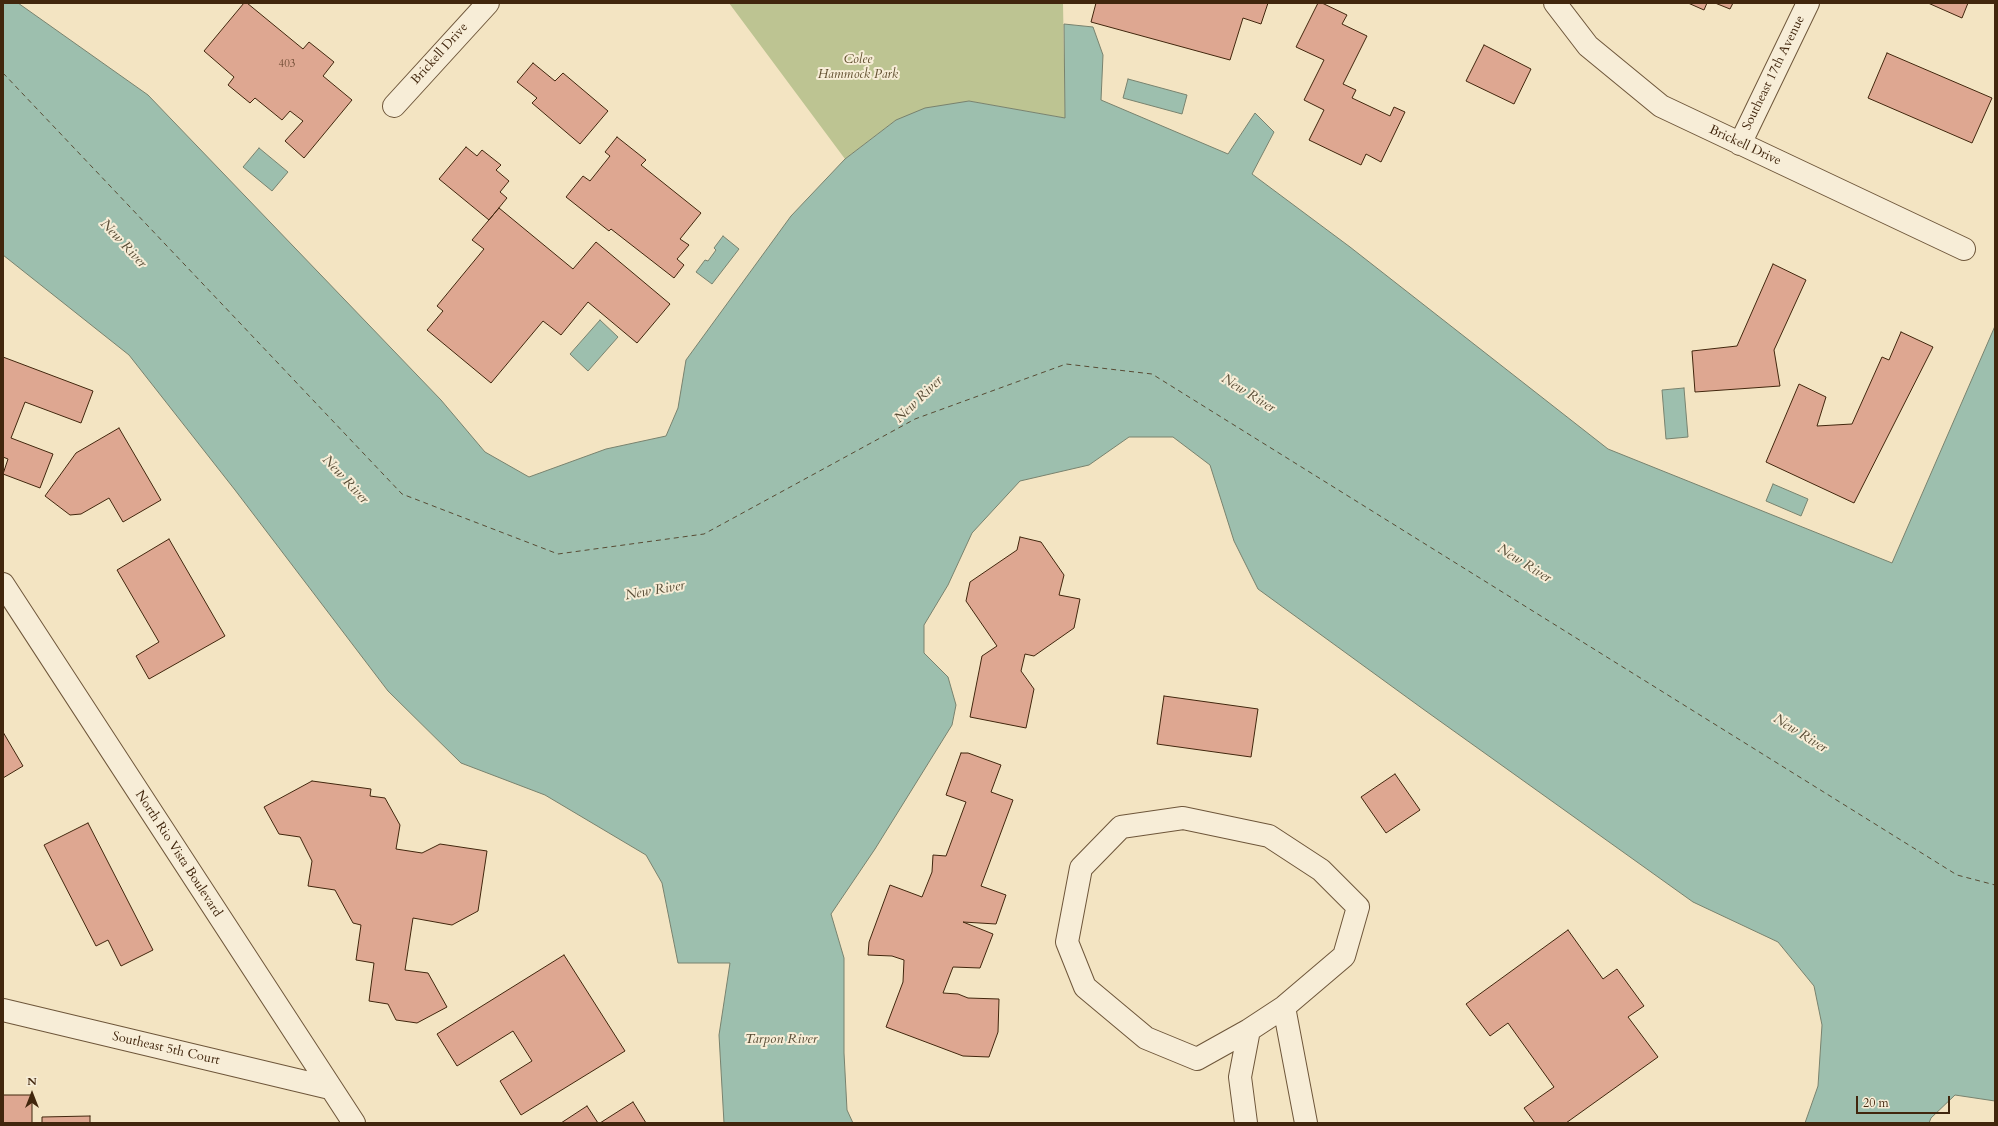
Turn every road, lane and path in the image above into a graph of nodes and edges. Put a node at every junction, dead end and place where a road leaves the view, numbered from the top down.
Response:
1 (1556, 3) edge
2 (1808, 3) edge
3 (478, 6) edge
4 (394, 106) dead end
5 (1740, 144) junction
6 (1964, 250) dead end
7 (3, 584) edge
8 (1284, 1007) junction
9 (3, 1010) edge
10 (1249, 1030) junction
11 (330, 1088) junction
12 (354, 1123) edge
13 (1246, 1123) edge
14 (1306, 1123) edge

1 - 5 street, Brickell Drive
2 - 5 street, Southeast 17th Avenue
3 - 4 street, Brickell Drive
5 - 6 street, Brickell Drive
7 - 11 street, North Rio Vista Boulevard
8 - 10 street
8 - 10 street
8 - 14 street
9 - 11 street, Southeast 5th Court
10 - 13 street
11 - 12 street, North Rio Vista Boulevard

